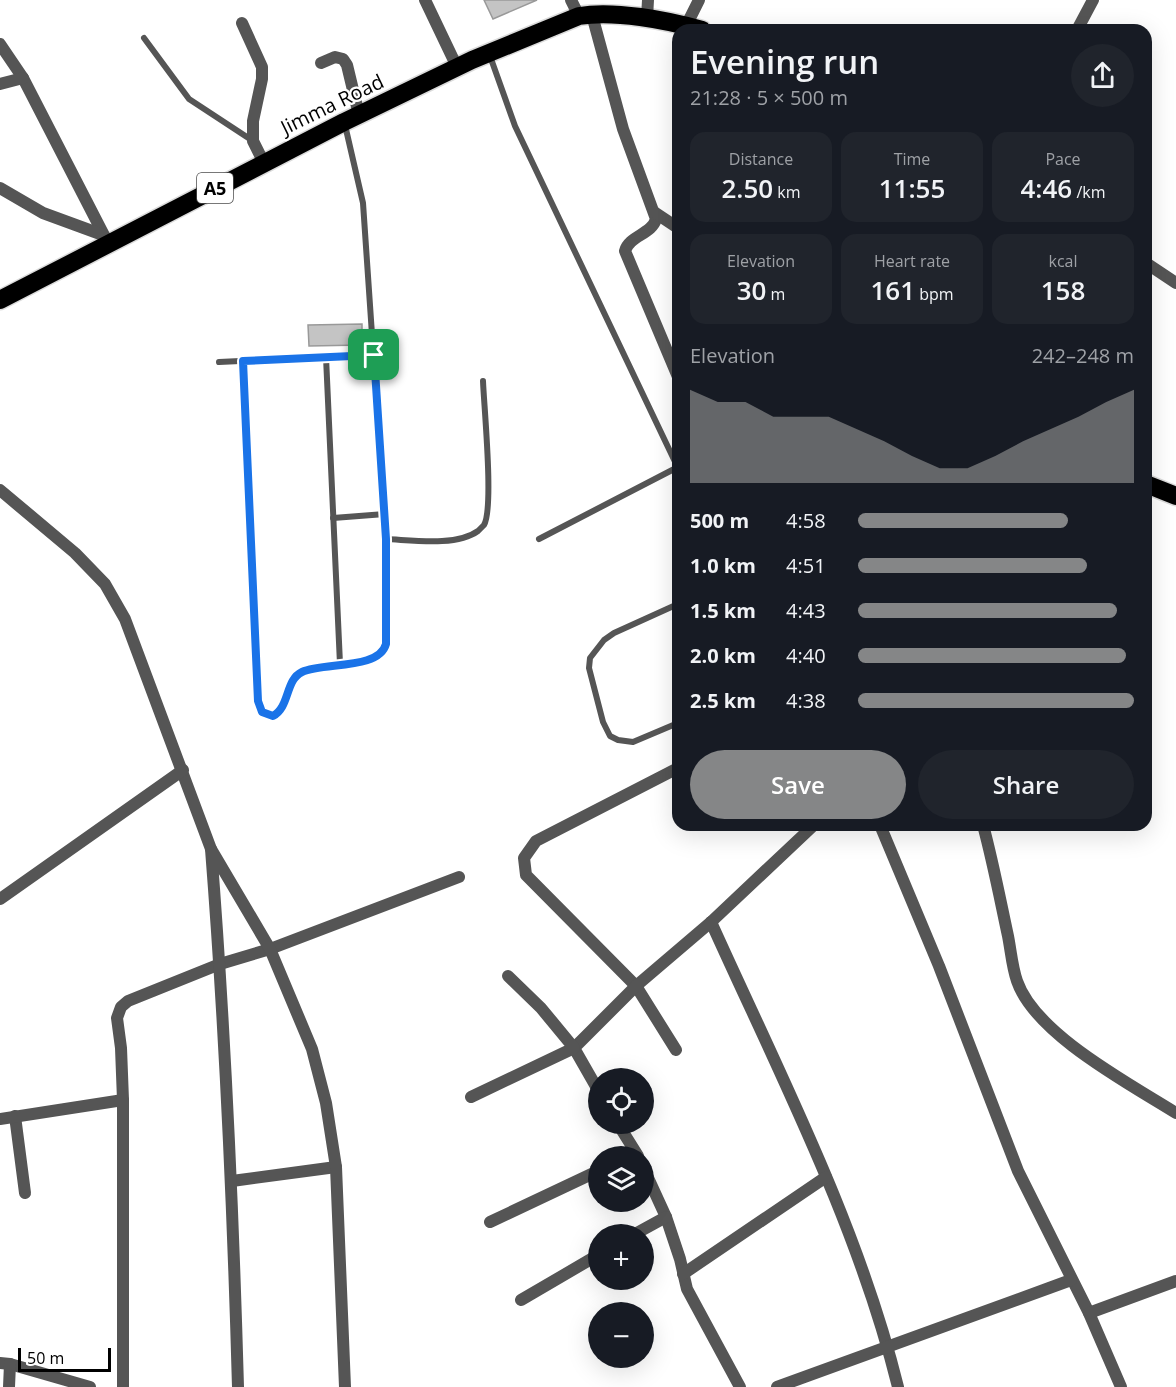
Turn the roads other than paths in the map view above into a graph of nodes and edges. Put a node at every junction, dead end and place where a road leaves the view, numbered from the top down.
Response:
1 (425, 0) edge
2 (699, 0) edge
3 (1093, 0) edge
4 (647, 9) edge
5 (581, 10) edge
6 (242, 23) dead end
7 (684, 24) edge
8 (695, 24) edge
9 (1080, 24) edge
10 (144, 38) dead end
11 (0, 44) edge
12 (488, 52) junction
13 (321, 63) dead end
14 (457, 67) junction
15 (23, 78) junction
16 (0, 84) edge
17 (352, 118) junction
18 (253, 141) junction
19 (264, 163) junction
20 (0, 188) edge
21 (654, 212) junction
22 (672, 224) edge
23 (106, 240) junction
24 (1152, 267) edge
25 (1176, 283) edge
26 (0, 300) edge
27 (374, 355) junction
28 (326, 357) junction
29 (243, 361) junction
30 (219, 362) dead end
31 (672, 362) edge
32 (483, 381) dead end
33 (672, 454) edge
34 (672, 470) edge
35 (1152, 486) edge
36 (0, 490) edge
37 (1176, 496) edge
38 (385, 514) junction
39 (333, 518) junction
40 (386, 539) junction
41 (539, 539) dead end
42 (672, 607) edge
43 (340, 664) junction
44 (672, 726) edge
45 (183, 770) junction
46 (672, 771) edge
47 (808, 831) edge
48 (883, 831) edge
49 (985, 831) edge
50 (211, 849) junction
51 (459, 877) dead end
52 (0, 899) edge
53 (711, 922) junction
54 (270, 949) junction
55 (220, 964) junction
56 (508, 976) dead end
57 (636, 986) junction
58 (574, 1048) junction
59 (676, 1050) dead end
60 (588, 1072) edge
61 (471, 1097) dead end
62 (123, 1100) junction
63 (1176, 1113) edge
64 (15, 1116) junction
65 (0, 1119) edge
66 (336, 1167) junction
67 (588, 1176) edge
68 (826, 1177) junction
69 (232, 1181) junction
70 (654, 1190) edge
71 (25, 1193) dead end
72 (666, 1216) junction
73 (489, 1222) dead end
74 (652, 1224) edge
75 (588, 1261) edge
76 (683, 1274) junction
77 (1071, 1280) junction
78 (1176, 1281) edge
79 (521, 1300) dead end
80 (1089, 1312) junction
81 (888, 1346) junction
82 (5, 1364) edge
83 (9, 1387) edge
84 (90, 1387) edge
85 (123, 1387) edge
86 (238, 1387) edge
87 (345, 1387) edge
88 (740, 1387) edge
89 (777, 1387) edge
90 (898, 1387) edge
91 (1121, 1387) edge

1 - 14 street
2 - 8 street
3 - 9 street
4 - 5 highway, Jimma Road / A5
4 - 7 highway, Jimma Road / A5
5 - 12 highway, Jimma Road / A5
5 - 21 street
6 - 18 street
10 - 18 lane
11 - 15 street
12 - 14 highway, Jimma Road / A5
12 - 33 lane
13 - 17 street
14 - 17 highway, Jimma Road / A5
15 - 16 street
15 - 23 street
17 - 19 highway, Jimma Road / A5
17 - 27 lane
18 - 19 street
19 - 23 highway, Jimma Road / A5
20 - 23 street
21 - 22 street
21 - 31 street
23 - 26 highway, Jimma Road / A5
24 - 25 street
27 - 28 lane
27 - 38 lane
28 - 29 lane
28 - 39 lane
29 - 30 lane
29 - 43 lane
32 - 40 lane
34 - 41 lane
35 - 37 highway
36 - 45 street
38 - 39 lane
38 - 40 lane
39 - 43 lane
40 - 43 lane
42 - 44 lane
45 - 50 street
45 - 52 street
46 - 57 street
47 - 53 street
48 - 77 street
49 - 63 street
50 - 54 street
50 - 55 street
51 - 54 street
53 - 57 street
53 - 68 street
54 - 55 street
54 - 66 street
55 - 62 street
55 - 69 street
56 - 58 street
57 - 58 street
57 - 59 street
58 - 60 street
58 - 61 street
62 - 64 street
62 - 85 street
64 - 65 street
64 - 71 street
66 - 69 street
66 - 87 street
67 - 73 street
68 - 76 street
68 - 81 street
69 - 86 street
70 - 72 street
72 - 74 street
72 - 76 street
75 - 79 street
76 - 88 street
77 - 80 street
77 - 81 street
78 - 80 street
80 - 91 street
81 - 89 street
81 - 90 street
82 - 83 street
82 - 84 street

